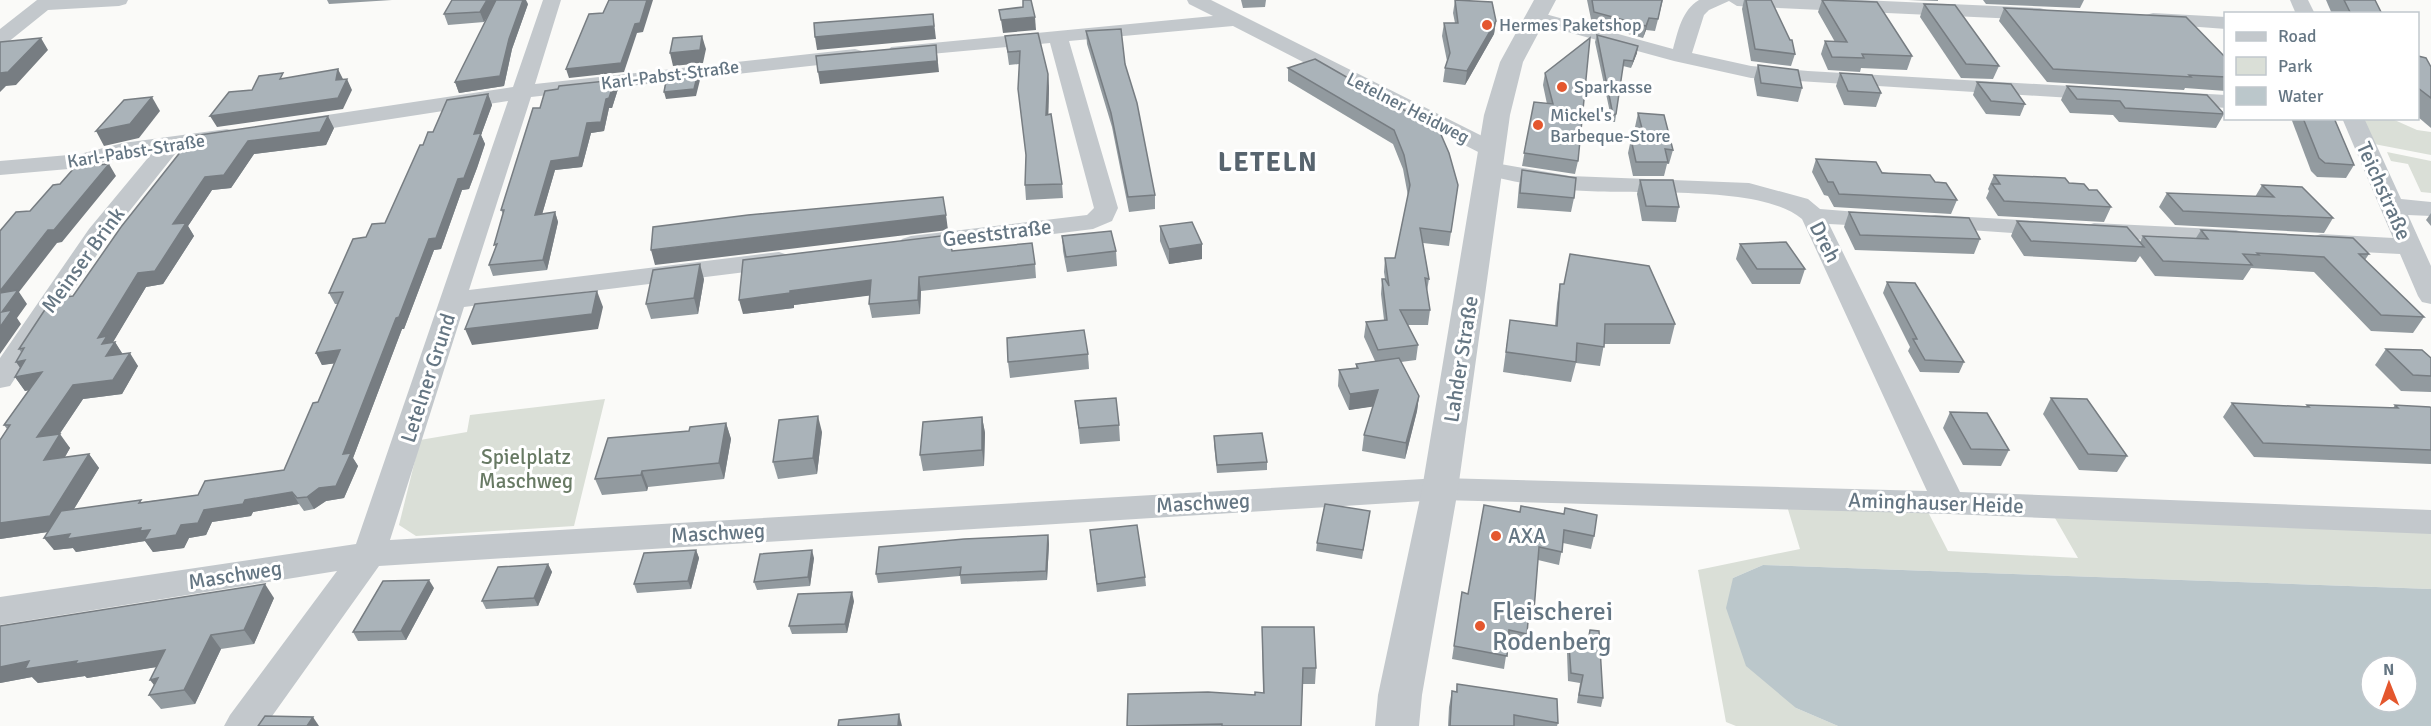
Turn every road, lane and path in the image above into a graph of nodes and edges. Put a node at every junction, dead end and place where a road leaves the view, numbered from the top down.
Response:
1 (119, 0) edge
2 (552, 0) edge
3 (1196, 0) edge
4 (1720, 0) edge
5 (1737, 0) edge
6 (46, 2) edge
7 (1541, 9) edge
8 (2060, 15) edge
9 (2131, 18) edge
10 (1236, 20) junction
11 (2224, 23) edge
12 (1058, 37) junction
13 (0, 39) edge
14 (1681, 57) junction
15 (522, 93) junction
16 (2119, 95) edge
17 (2155, 97) edge
18 (2224, 102) edge
19 (2348, 121) edge
20 (276, 129) edge
21 (253, 133) edge
22 (171, 145) junction
23 (1490, 160) junction
24 (0, 168) edge
25 (2391, 206) junction
26 (2431, 208) edge
27 (1813, 216) junction
28 (2254, 239) edge
29 (2302, 241) edge
30 (891, 246) edge
31 (2409, 247) junction
32 (797, 258) edge
33 (2431, 296) edge
34 (454, 300) junction
35 (0, 379) edge
36 (1440, 489) junction
37 (1949, 502) junction
38 (2431, 522) edge
39 (369, 554) junction
40 (0, 611) edge
41 (243, 726) edge
42 (1396, 726) edge

1 - 6 street
2 - 15 street, Letelner Grund
3 - 10 street, Letelner Heidweg
4 - 14 street
5 - 8 street
6 - 13 street
7 - 14 street
7 - 23 street, Lahder Straße
9 - 11 street
10 - 12 street, Karl-Pabst-Straße
10 - 23 street, Letelner Heidweg
12 - 15 street, Karl-Pabst-Straße
12 - 30 street, Geeststraße
14 - 16 street
15 - 20 street, Karl-Pabst-Straße
15 - 34 street, Letelner Grund
17 - 18 street
19 - 25 street, Teichstraße
21 - 22 street, Karl-Pabst-Straße
22 - 24 street, Karl-Pabst-Straße
22 - 35 street, Meinser Brink
23 - 27 street, Dreh
23 - 36 street, Lahder Straße
25 - 26 street
25 - 31 street, Teichstraße
27 - 28 street
27 - 37 street, Dreh
29 - 31 street
31 - 33 street, Teichstraße
32 - 34 street
34 - 39 street, Letelner Grund
36 - 37 street, Aminghauser Heide
36 - 39 street, Maschweg
36 - 42 street, Lahder Straße
37 - 38 street, Aminghauser Heide
39 - 40 street, Maschweg
39 - 41 street, Letelner Grund

